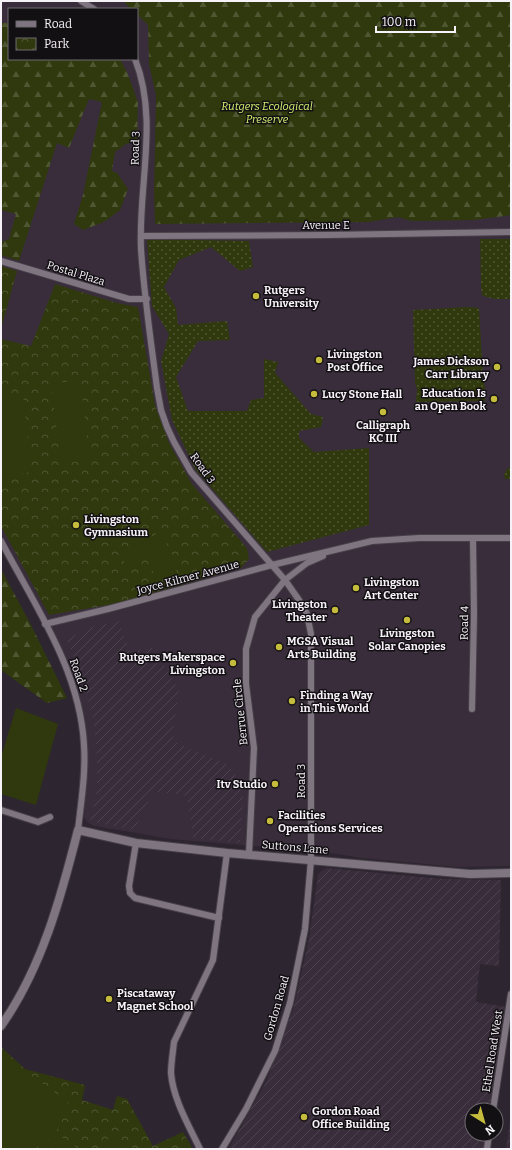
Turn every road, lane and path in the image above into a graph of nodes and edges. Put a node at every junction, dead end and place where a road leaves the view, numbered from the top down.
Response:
1 (81, 1) edge
2 (92, 8) edge
3 (135, 60) edge
4 (511, 232) edge
5 (141, 236) junction
6 (1, 261) edge
7 (146, 299) junction
8 (473, 538) junction
9 (511, 538) edge
10 (1, 541) edge
11 (335, 550) junction
12 (272, 565) junction
13 (285, 580) junction
14 (45, 624) junction
15 (472, 709) dead end
16 (1, 810) edge
17 (50, 817) dead end
18 (78, 830) junction
19 (136, 843) junction
20 (227, 853) junction
21 (249, 854) junction
22 (311, 860) junction
23 (511, 873) edge
24 (218, 918) junction
25 (511, 994) edge
26 (1, 1026) edge
27 (494, 1102) edge
28 (200, 1149) edge
29 (222, 1149) edge

1 - 2 street
3 - 5 street, Road 3
4 - 5 street, Avenue E
5 - 7 street, Road 3
6 - 7 street, Postal Plaza
7 - 12 street, Road 3
8 - 9 street, Joyce Kilmer Avenue
8 - 11 street, Joyce Kilmer Avenue
8 - 15 street, Road 4
10 - 14 street, Road 2
11 - 12 street, Joyce Kilmer Avenue
11 - 13 street, Joyce Kilmer Avenue
12 - 13 street, Road 3
12 - 14 street, Joyce Kilmer Avenue
13 - 21 street, Berrue Circle
13 - 22 street, Road 3
14 - 18 street, Road 2
16 - 17 street
18 - 19 street, Suttons Lane
18 - 26 street
19 - 20 street, Suttons Lane
19 - 24 street
20 - 21 street, Suttons Lane
20 - 24 street
21 - 22 street, Suttons Lane
22 - 23 street, Suttons Lane
22 - 29 street, Gordon Road
24 - 28 street
25 - 27 street, Ethel Road West

